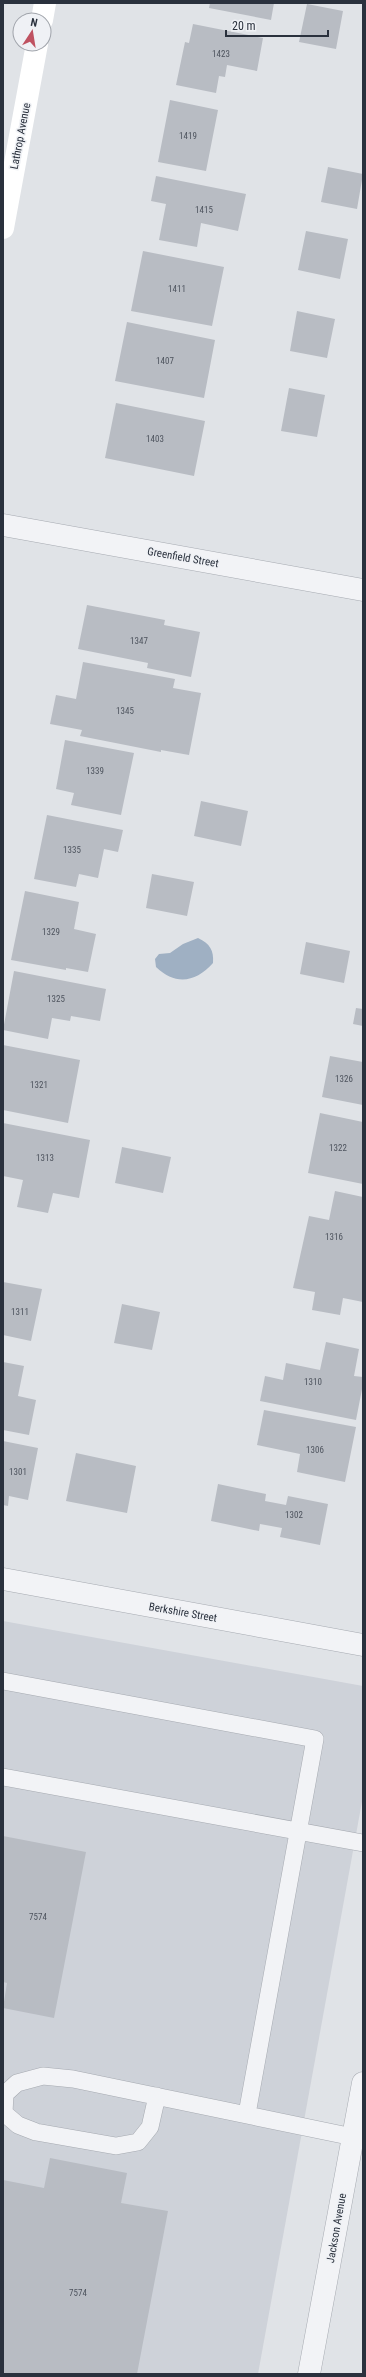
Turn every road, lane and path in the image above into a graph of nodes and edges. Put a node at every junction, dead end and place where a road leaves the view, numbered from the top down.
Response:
1 (36, 52) edge
2 (3, 228) edge
3 (3, 525) edge
4 (363, 590) edge
5 (3, 1578) edge
6 (363, 1645) edge
7 (3, 1681) edge
8 (3, 1777) edge
9 (298, 1831) junction
10 (363, 1843) edge
11 (363, 2083) edge
12 (157, 2096) junction
13 (247, 2114) junction
14 (353, 2137) junction
15 (310, 2374) edge

1 - 2 street, Lathrop Avenue
3 - 4 street, Greenfield Street
5 - 6 street, Berkshire Street
7 - 9 lane
8 - 9 lane
9 - 10 lane
9 - 13 lane
11 - 14 street, Jackson Avenue
12 - 12 lane
12 - 13 lane
13 - 14 lane
14 - 15 street, Jackson Avenue

